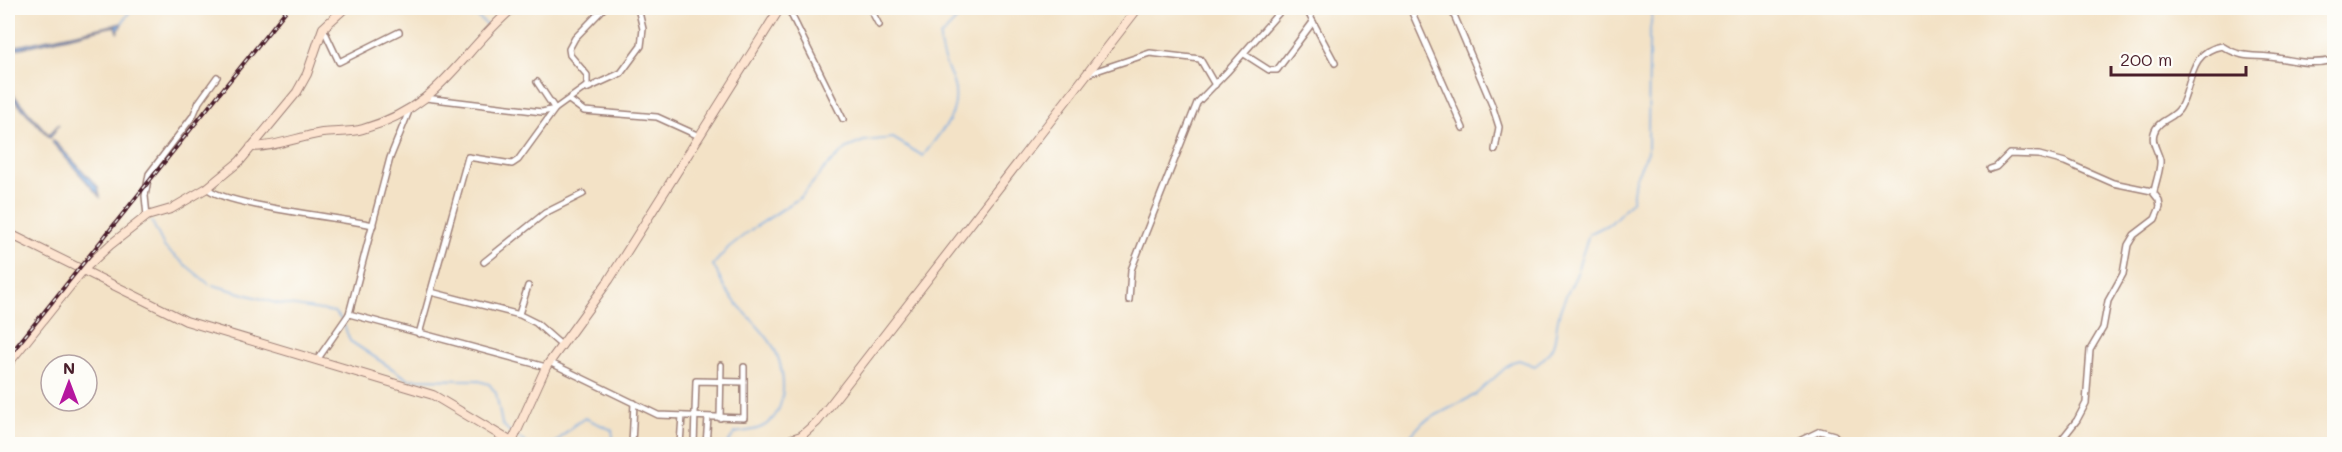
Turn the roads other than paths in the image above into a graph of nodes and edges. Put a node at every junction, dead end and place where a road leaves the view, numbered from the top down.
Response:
1 (345, 8) edge
2 (513, 8) edge
3 (604, 8) edge
4 (638, 8) edge
5 (780, 8) edge
6 (788, 8) edge
7 (870, 8) edge
8 (1138, 8) edge
9 (1283, 8) edge
10 (1306, 8) edge
11 (1410, 8) edge
12 (1451, 8) edge
13 (1313, 22) junction
14 (879, 25) dead end
15 (323, 28) junction
16 (399, 32) dead end
17 (1244, 54) junction
18 (2334, 60) edge
19 (1335, 63) dead end
20 (1087, 74) junction
21 (217, 77) dead end
22 (537, 82) dead end
23 (1215, 85) junction
24 (586, 89) junction
25 (426, 98) junction
26 (569, 100) junction
27 (555, 109) junction
28 (409, 111) junction
29 (843, 119) dead end
30 (1463, 128) dead end
31 (699, 136) junction
32 (251, 147) junction
33 (1495, 150) dead end
34 (1990, 169) dead end
35 (207, 188) junction
36 (2154, 192) junction
37 (583, 194) dead end
38 (147, 216) junction
39 (373, 225) junction
40 (8, 233) edge
41 (484, 262) dead end
42 (83, 270) junction
43 (528, 286) dead end
44 (431, 292) junction
45 (1129, 300) dead end
46 (349, 314) junction
47 (519, 314) junction
48 (419, 334) junction
49 (561, 345) junction
50 (317, 360) junction
51 (8, 364) edge
52 (547, 364) junction
53 (720, 364) dead end
54 (744, 367) dead end
55 (720, 381) junction
56 (744, 382) junction
57 (634, 403) junction
58 (682, 416) junction
59 (694, 418) junction
60 (708, 418) junction
61 (720, 418) junction
62 (513, 443) edge
63 (632, 444) edge
64 (680, 444) edge
65 (693, 444) edge
66 (706, 444) edge
67 (777, 444) edge
68 (1793, 444) edge
69 (1842, 444) edge
70 (2058, 444) edge

1 - 15 street
2 - 25 street
3 - 24 street
4 - 24 street
5 - 31 street
6 - 29 street
7 - 14 street
8 - 20 street
9 - 17 street
10 - 13 street
11 - 30 street
12 - 33 street
13 - 17 street
13 - 19 street
15 - 16 street
15 - 32 street
17 - 23 street
18 - 36 street
20 - 23 street
20 - 67 street
21 - 38 street
22 - 27 street
23 - 45 street
24 - 26 street
25 - 27 street
25 - 28 street
26 - 27 street
26 - 31 street
27 - 44 street
28 - 32 street
28 - 39 street
31 - 49 street
32 - 35 street
34 - 36 street
35 - 38 street
35 - 39 street
36 - 70 street
37 - 41 street
38 - 42 street
39 - 46 street
40 - 42 street
42 - 50 street
42 - 51 street
43 - 47 street
44 - 47 street
44 - 48 street
46 - 48 street
46 - 50 street
47 - 49 street
48 - 52 street
49 - 52 street
50 - 62 street
52 - 57 street
52 - 62 street
53 - 55 street
54 - 56 street
55 - 56 street
55 - 59 street
55 - 61 street
56 - 61 street
57 - 58 street
57 - 63 street
58 - 59 street
58 - 64 street
59 - 60 street
59 - 65 street
60 - 61 street
60 - 66 street
68 - 69 street

